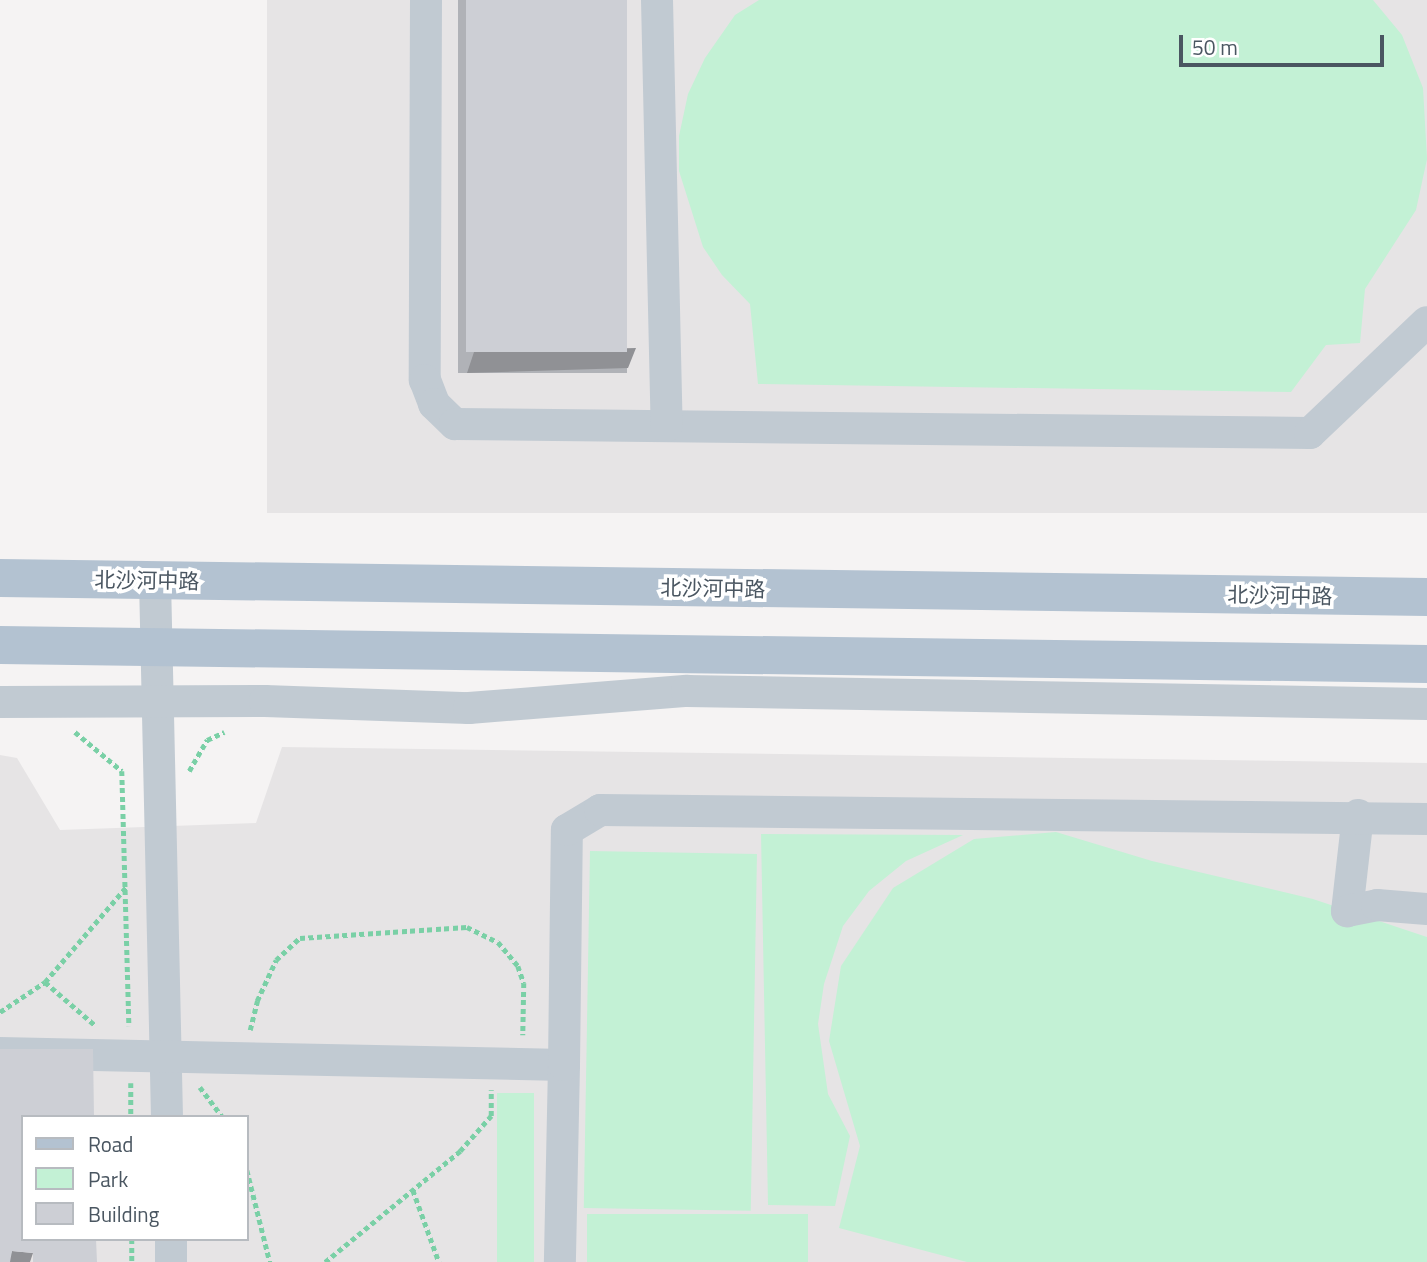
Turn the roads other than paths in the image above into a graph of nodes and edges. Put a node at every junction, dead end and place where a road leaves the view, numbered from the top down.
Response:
1 (426, 0) edge
2 (657, 0) edge
3 (1427, 322) edge
4 (667, 426) junction
5 (0, 578) edge
6 (155, 580) junction
7 (1427, 597) edge
8 (0, 645) edge
9 (155, 648) junction
10 (1427, 664) edge
11 (155, 701) junction
12 (0, 702) edge
13 (1427, 704) edge
14 (1358, 815) junction
15 (1427, 819) edge
16 (1427, 909) edge
17 (0, 1053) edge
18 (165, 1059) junction
19 (564, 1065) junction
20 (167, 1115) edge
21 (171, 1241) edge
22 (171, 1262) edge
23 (561, 1262) edge

1 - 4 street
2 - 4 street
3 - 4 street
5 - 6 main road, 北沙河中路
6 - 7 main road, 北沙河中路
6 - 9 street
8 - 9 main road
9 - 10 main road
9 - 11 street
11 - 12 street
11 - 13 street
11 - 18 street
14 - 15 street
14 - 16 street
14 - 19 street
17 - 18 street
18 - 19 street
18 - 20 street
19 - 23 street
21 - 22 street

